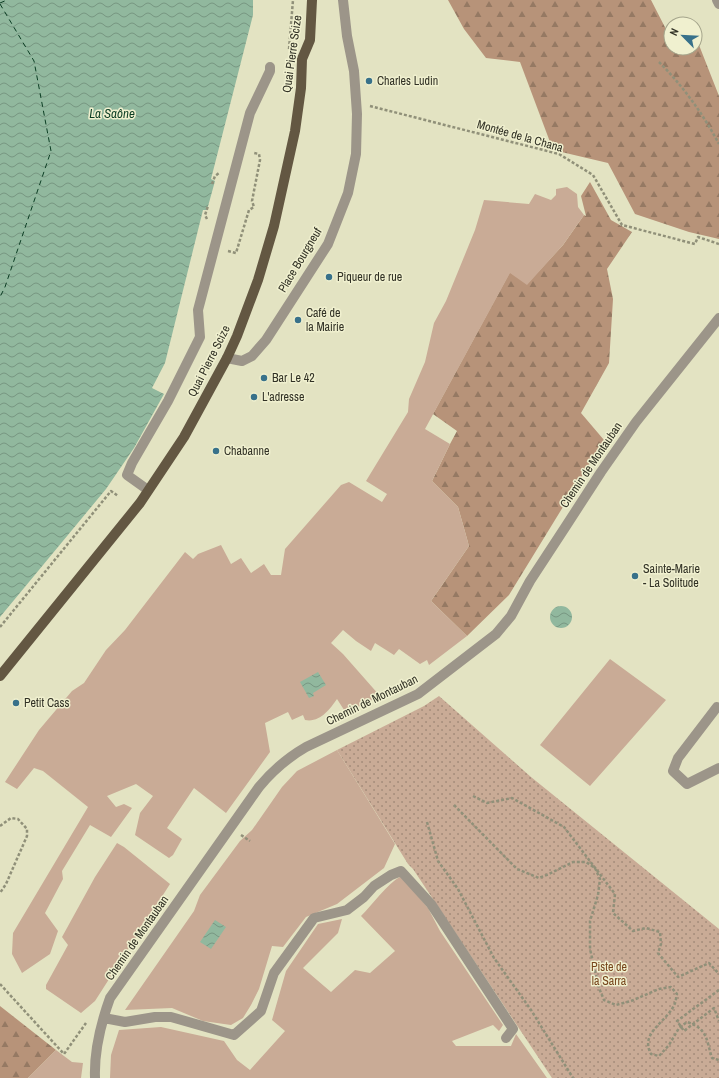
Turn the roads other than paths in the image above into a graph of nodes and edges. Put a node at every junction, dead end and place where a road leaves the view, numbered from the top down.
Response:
1 (312, 0) edge
2 (343, 0) edge
3 (717, 0) edge
4 (719, 4) edge
5 (270, 67) dead end
6 (719, 318) edge
7 (227, 358) junction
8 (148, 490) junction
9 (0, 676) edge
10 (717, 707) dead end
11 (719, 768) edge
12 (104, 1018) junction
13 (506, 1038) dead end
14 (95, 1078) edge

1 - 7 main road, Quai Pierre Scize
2 - 7 street, Place Bourgneuf
3 - 4 street
5 - 8 street
6 - 12 street, Chemin de Montauban
7 - 8 main road, Quai Pierre Scize
8 - 9 main road, Quai Pierre Scize
10 - 11 street
12 - 13 street
12 - 14 street, Chemin de Montauban

